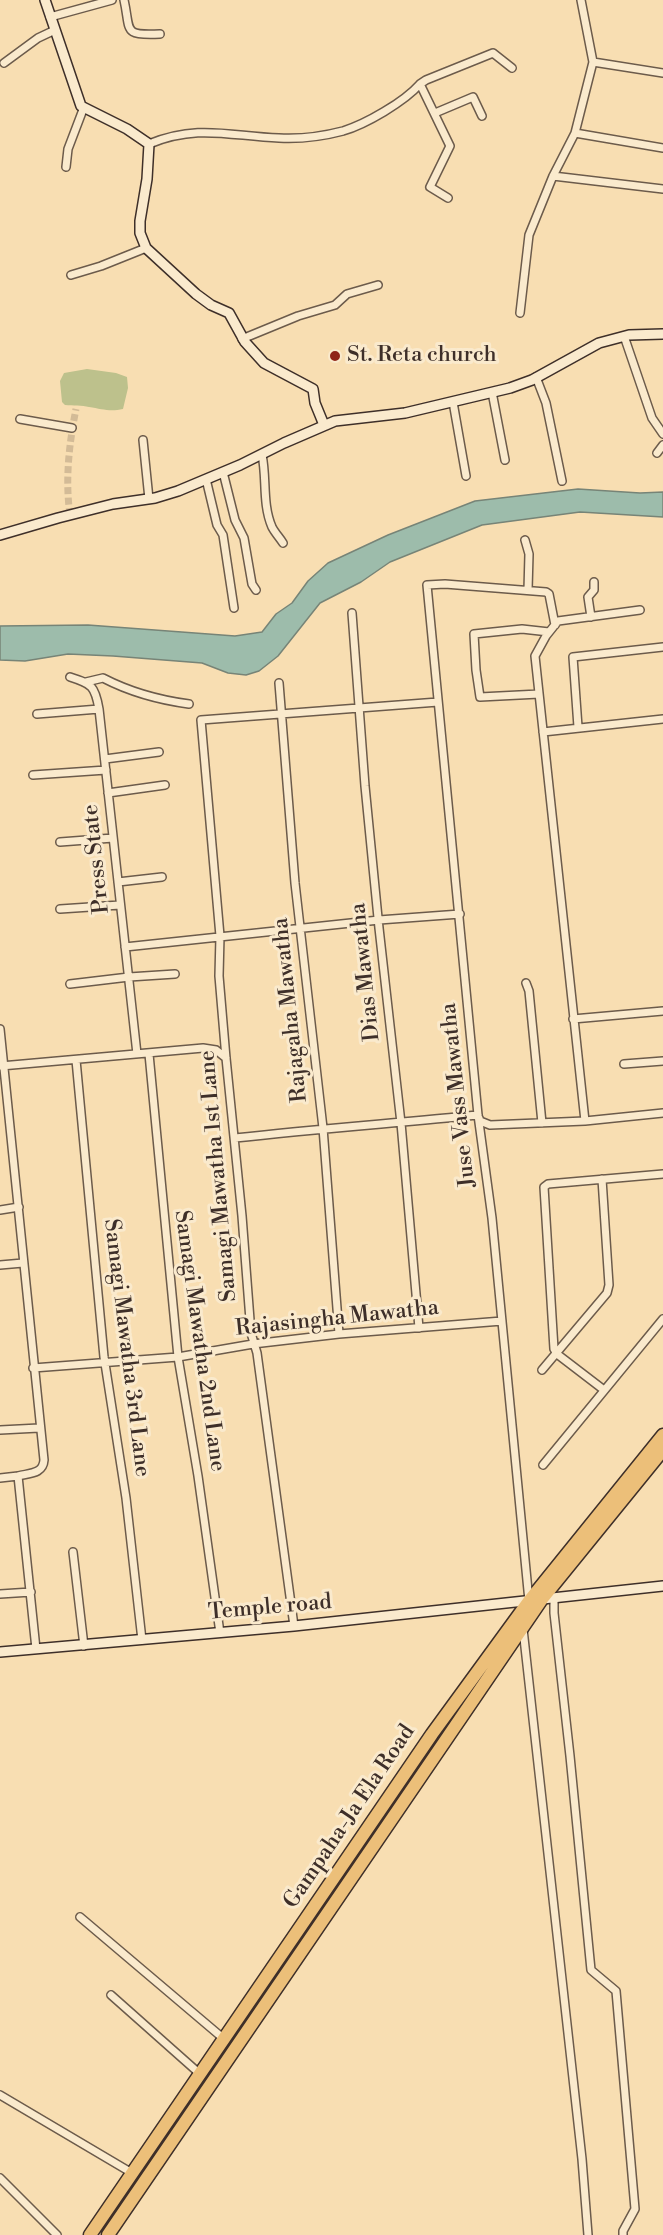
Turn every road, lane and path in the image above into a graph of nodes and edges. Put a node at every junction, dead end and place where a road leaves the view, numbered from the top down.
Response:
1 (45, 0) edge
2 (112, 0) edge
3 (124, 0) edge
4 (590, 0) edge
5 (582, 2) edge
6 (50, 17) junction
7 (55, 30) junction
8 (160, 34) dead end
9 (592, 62) junction
10 (4, 63) dead end
11 (512, 68) dead end
12 (663, 74) edge
13 (420, 84) junction
14 (84, 107) junction
15 (435, 113) junction
16 (482, 116) dead end
17 (575, 133) junction
18 (148, 144) junction
19 (663, 148) edge
20 (66, 167) dead end
21 (553, 176) junction
22 (663, 189) edge
23 (448, 198) dead end
24 (146, 248) junction
25 (71, 274) dead end
26 (378, 285) dead end
27 (520, 313) dead end
28 (663, 334) edge
29 (624, 336) junction
30 (242, 339) junction
31 (536, 377) junction
32 (492, 392) junction
33 (453, 402) junction
34 (20, 419) dead end
35 (324, 425) junction
36 (72, 428) dead end
37 (663, 434) edge
38 (143, 440) dead end
39 (663, 445) edge
40 (657, 453) dead end
41 (262, 455) junction
42 (506, 460) dead end
43 (223, 472) junction
44 (466, 476) dead end
45 (206, 479) junction
46 (562, 481) dead end
47 (149, 499) junction
48 (0, 535) edge
49 (525, 540) dead end
50 (283, 543) dead end
51 (594, 582) dead end
52 (256, 590) dead end
53 (528, 590) junction
54 (234, 608) dead end
55 (640, 610) dead end
56 (352, 613) dead end
57 (591, 617) junction
58 (555, 625) junction
59 (549, 632) junction
60 (663, 646) edge
61 (70, 676) dead end
62 (87, 682) junction
63 (279, 682) dead end
64 (539, 694) junction
65 (438, 702) junction
66 (189, 704) dead end
67 (358, 708) junction
68 (99, 709) junction
69 (37, 714) dead end
70 (282, 715) junction
71 (663, 719) edge
72 (578, 727) junction
73 (543, 732) junction
74 (159, 752) dead end
75 (105, 759) junction
76 (106, 770) junction
77 (33, 775) dead end
78 (165, 785) dead end
79 (108, 793) junction
80 (113, 838) junction
81 (60, 842) dead end
82 (162, 877) dead end
83 (118, 882) junction
84 (120, 905) junction
85 (60, 909) dead end
86 (460, 914) junction
87 (378, 920) junction
88 (301, 929) junction
89 (220, 936) junction
90 (125, 947) junction
91 (175, 975) dead end
92 (129, 977) junction
93 (526, 983) dead end
94 (70, 984) dead end
95 (663, 1011) edge
96 (573, 1018) junction
97 (0, 1029) edge
98 (137, 1054) junction
99 (149, 1054) junction
100 (226, 1058) junction
101 (76, 1060) junction
102 (663, 1061) edge
103 (624, 1064) dead end
104 (2, 1066) edge
105 (663, 1113) edge
106 (478, 1115) junction
107 (585, 1121) junction
108 (401, 1123) junction
109 (542, 1123) junction
110 (322, 1128) junction
111 (234, 1138) junction
112 (663, 1174) edge
113 (602, 1179) junction
114 (19, 1207) junction
115 (0, 1210) edge
116 (23, 1263) junction
117 (0, 1265) edge
118 (663, 1319) edge
119 (502, 1321) junction
120 (419, 1328) junction
121 (339, 1334) junction
122 (253, 1344) junction
123 (557, 1354) junction
124 (178, 1357) junction
125 (105, 1364) junction
126 (33, 1368) junction
127 (543, 1370) dead end
128 (604, 1390) junction
129 (39, 1428) junction
130 (0, 1430) edge
131 (663, 1435) edge
132 (663, 1450) edge
133 (543, 1465) dead end
134 (18, 1476) junction
135 (0, 1478) edge
136 (73, 1551) dead end
137 (663, 1586) edge
138 (31, 1592) junction
139 (0, 1594) edge
140 (548, 1598) junction
141 (529, 1601) junction
142 (294, 1626) junction
143 (523, 1628) junction
144 (220, 1632) junction
145 (142, 1640) junction
146 (84, 1646) junction
147 (36, 1650) junction
148 (0, 1652) edge
149 (80, 1917) dead end
150 (111, 1995) dead end
151 (224, 2039) junction
152 (200, 2074) junction
153 (0, 2095) edge
154 (132, 2174) junction
155 (0, 2178) edge
156 (57, 2235) edge
157 (90, 2235) edge
158 (108, 2235) edge
159 (588, 2235) edge
160 (623, 2235) edge

1 - 6 street
2 - 6 street
3 - 8 street
4 - 5 street
5 - 9 street
6 - 7 street
7 - 10 street
7 - 14 street
9 - 12 street
9 - 17 street
11 - 13 street
13 - 15 street
13 - 18 street
14 - 18 street
14 - 20 street
15 - 16 street
15 - 23 street
17 - 19 street
17 - 21 street
18 - 24 street
21 - 22 street
21 - 27 street
24 - 25 street
24 - 30 street
26 - 30 street
28 - 29 street
29 - 31 street
29 - 37 street
30 - 35 street
31 - 32 street
31 - 46 street
32 - 33 street
32 - 42 street
33 - 35 street
33 - 44 street
34 - 36 street
35 - 41 street
38 - 47 street
39 - 40 street
41 - 43 street
41 - 50 street
43 - 45 street
43 - 52 street
45 - 47 street
45 - 54 street
47 - 48 street
49 - 53 street
51 - 57 street
53 - 58 street
53 - 65 street, Juse Vass Mawatha
55 - 57 street
56 - 67 street, Dias Mawatha
57 - 58 street
58 - 59 street
59 - 64 street
59 - 64 street
60 - 72 street
61 - 62 street
62 - 66 street
62 - 68 street, Press State
63 - 70 street, Rajagaha Mawatha
64 - 73 street
65 - 67 street
65 - 86 street, Juse Vass Mawatha
67 - 70 street
67 - 87 street, Dias Mawatha
68 - 69 street
68 - 75 street, Press State
70 - 88 street, Rajagaha Mawatha
70 - 89 street, Samagi Mawatha 1st Lane
71 - 72 street
72 - 73 street
73 - 96 street
74 - 75 street
75 - 76 street, Press State
76 - 77 street
76 - 79 street, Press State
78 - 79 street
79 - 80 street, Press State
80 - 81 street
80 - 83 street, Press State
82 - 83 street
83 - 84 street, Press State
84 - 85 street
84 - 90 street, Press State
86 - 87 street
86 - 106 street, Juse Vass Mawatha
87 - 88 street
87 - 108 street, Dias Mawatha
88 - 89 street
88 - 110 street, Rajagaha Mawatha
89 - 90 street
89 - 100 street, Samagi Mawatha 1st Lane
90 - 92 street, Press State
91 - 92 street
92 - 94 street
92 - 98 street, Press State
93 - 109 street
95 - 96 street
96 - 107 street
97 - 104 street
98 - 99 street
98 - 101 street
99 - 100 street
99 - 124 street, Samagi Mawatha 2nd Lane
100 - 111 street, Samagi Mawatha 1st Lane
101 - 104 street
101 - 125 street, Samagi Mawatha 3rd Lane
102 - 103 street
104 - 114 street
105 - 107 street
106 - 108 street
106 - 109 street
106 - 119 street, Juse Vass Mawatha
107 - 109 street
108 - 110 street
108 - 120 street, Dias Mawatha
110 - 111 street
110 - 121 street, Rajagaha Mawatha
111 - 122 street, Samagi Mawatha 1st Lane
112 - 113 street
113 - 123 street
113 - 123 street
114 - 115 street
114 - 116 street
116 - 117 street
116 - 126 street
118 - 128 street
119 - 120 street, Rajasingha Mawatha
119 - 141 street, Juse Vass Mawatha
120 - 121 street, Rajasingha Mawatha
121 - 122 street, Rajasingha Mawatha
122 - 124 street, Rajasingha Mawatha
122 - 142 street, Samagi Mawatha 1st Lane
123 - 127 street
123 - 128 street
124 - 125 street, Rajasingha Mawatha
124 - 144 street, Samagi Mawatha 2nd Lane
125 - 126 street, Rajasingha Mawatha
125 - 145 street, Samagi Mawatha 3rd Lane
126 - 129 street
128 - 133 street
129 - 130 street
129 - 134 street
131 - 141 highway, Gampaha-Ja Ela Road
132 - 140 highway, Gampaha-Ja Ela Road
134 - 135 street
134 - 138 street
136 - 146 street
137 - 140 street, Temple road
138 - 139 street
138 - 147 street
140 - 141 street, Temple road
140 - 143 highway, Gampaha-Ja Ela Road
140 - 160 street
141 - 142 street, Temple road
141 - 151 highway, Gampaha-Ja Ela Road
142 - 144 street, Temple road
143 - 158 highway, Gampaha-Ja Ela Road
143 - 159 street
144 - 145 street, Temple road
145 - 146 street, Temple road
146 - 147 street, Temple road
147 - 148 street, Temple road
149 - 151 street
150 - 152 street
151 - 152 highway, Gampaha-Ja Ela Road
152 - 154 highway, Gampaha-Ja Ela Road
153 - 154 street
154 - 157 highway, Gampaha-Ja Ela Road
155 - 156 street

